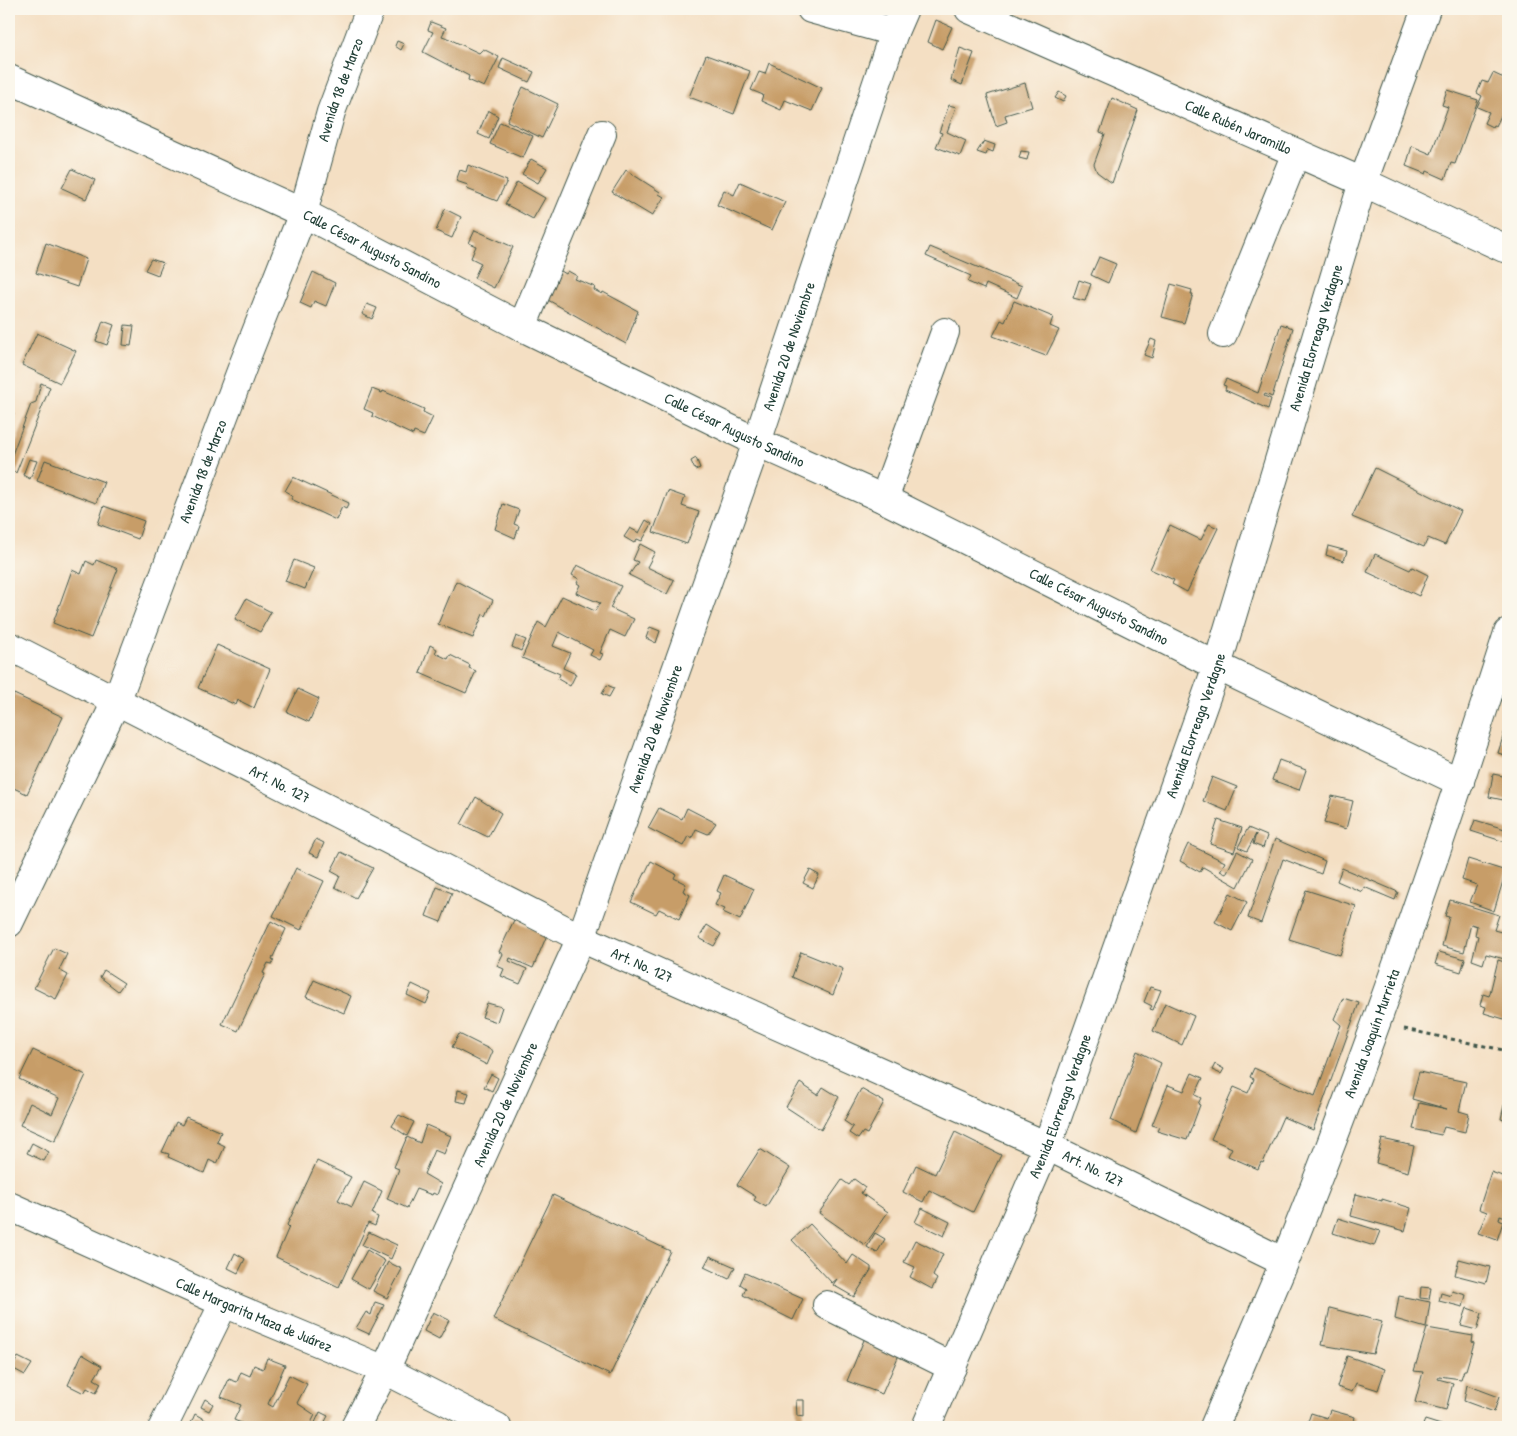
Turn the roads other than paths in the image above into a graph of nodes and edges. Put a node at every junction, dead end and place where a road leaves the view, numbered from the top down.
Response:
1 (370, 9) edge
2 (811, 9) edge
3 (970, 9) edge
4 (1426, 9) edge
5 (899, 20) edge
6 (9, 79) edge
7 (602, 134) dead end
8 (1296, 153) junction
9 (1363, 182) junction
10 (303, 213) junction
11 (1504, 248) dead end
12 (522, 326) junction
13 (945, 332) dead end
14 (1223, 334) dead end
15 (757, 442) junction
16 (884, 499) junction
17 (1508, 633) edge
18 (9, 646) edge
19 (1217, 666) junction
20 (116, 702) junction
21 (1460, 782) junction
22 (9, 923) edge
23 (581, 938) junction
24 (1047, 1146) junction
25 (9, 1206) edge
26 (1284, 1262) junction
27 (224, 1302) junction
28 (827, 1305) dead end
29 (952, 1367) junction
30 (385, 1370) junction
31 (163, 1427) edge
32 (354, 1427) edge
33 (497, 1427) edge
34 (926, 1427) edge
35 (1214, 1427) edge

1 - 10 street, Avenida 18 de Marzo
2 - 5 street
3 - 8 street, Calle Rubén Jaramillo
4 - 9 street, Avenida Elorreaga Verdagne
5 - 15 street, Avenida 20 de Noviembre
6 - 10 street, Calle César Augusto Sandino
7 - 12 street
8 - 9 street, Calle Rubén Jaramillo
8 - 14 street
9 - 11 street, Calle Rubén Jaramillo
9 - 19 street, Avenida Elorreaga Verdagne
10 - 12 street, Calle César Augusto Sandino
10 - 20 street, Avenida 18 de Marzo
12 - 15 street, Calle César Augusto Sandino
13 - 16 street
15 - 16 street, Calle César Augusto Sandino
15 - 23 street, Avenida 20 de Noviembre
16 - 19 street, Calle César Augusto Sandino
17 - 21 street, Avenida Joaquín Murrieta
18 - 20 street, Art. No. 127
19 - 21 street, Calle César Augusto Sandino
19 - 24 street, Avenida Elorreaga Verdagne
20 - 22 street, Avenida 18 de Marzo
20 - 23 street, Art. No. 127
21 - 26 street, Avenida Joaquín Murrieta
23 - 24 street, Art. No. 127
23 - 30 street, Avenida 20 de Noviembre
24 - 26 street, Art. No. 127
24 - 29 street, Avenida Elorreaga Verdagne
25 - 27 street, Calle Margarita Maza de Juárez
26 - 35 street, Avenida Joaquín Murrieta
27 - 30 street, Calle Margarita Maza de Juárez
27 - 31 street
28 - 29 street
29 - 34 street, Avenida Elorreaga Verdagne
30 - 32 street, Avenida 20 de Noviembre
30 - 33 street, Calle Margarita Maza de Juárez

